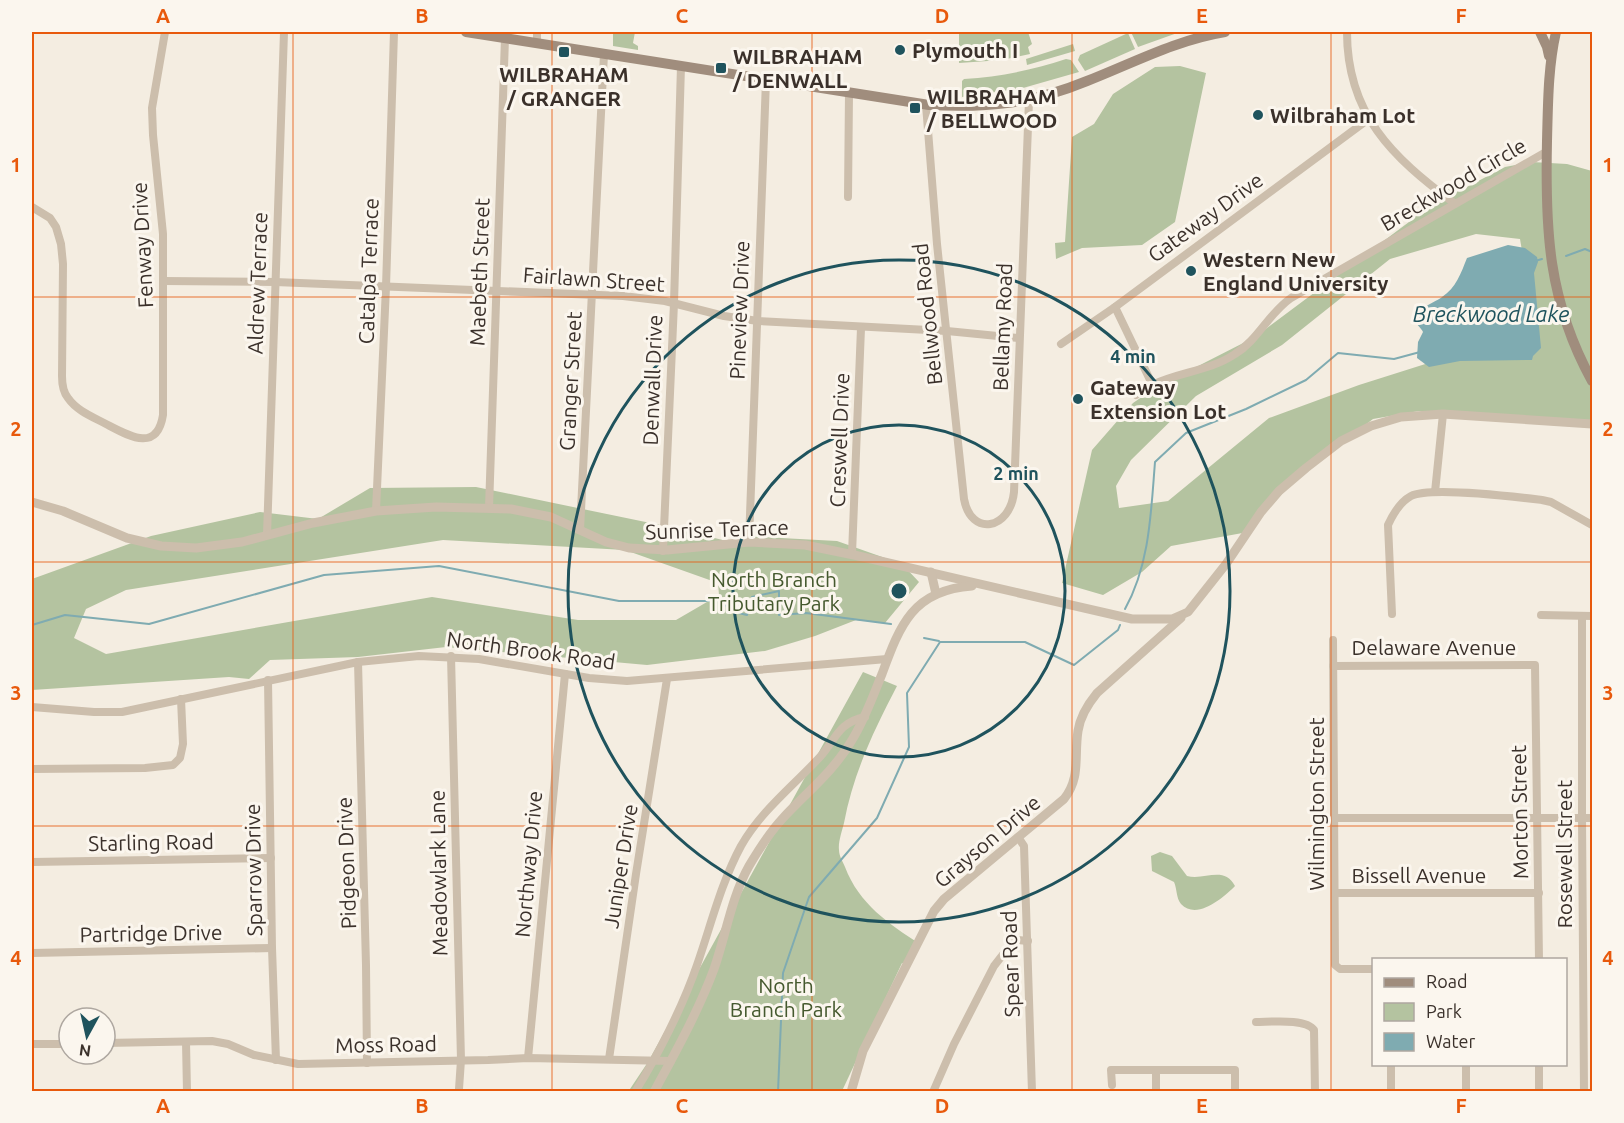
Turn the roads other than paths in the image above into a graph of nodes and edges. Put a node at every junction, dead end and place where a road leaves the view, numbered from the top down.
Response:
1 (165, 32) edge
2 (284, 32) edge
3 (394, 32) edge
4 (466, 32) edge
5 (1225, 32) edge
6 (1347, 32) edge
7 (1540, 32) edge
8 (1556, 32) edge
9 (537, 37) edge
10 (505, 38) junction
11 (604, 54) junction
12 (681, 66) junction
13 (1550, 68) junction
14 (766, 80) junction
15 (849, 93) junction
16 (1029, 100) junction
17 (926, 105) junction
18 (1370, 118) junction
19 (1546, 152) junction
20 (848, 197) dead end
21 (1454, 203) junction
22 (32, 207) edge
23 (164, 281) junction
24 (275, 282) junction
25 (386, 286) junction
26 (498, 290) junction
27 (592, 295) junction
28 (674, 303) junction
29 (1114, 307) junction
30 (758, 321) junction
31 (861, 328) junction
32 (947, 331) junction
33 (1019, 338) junction
34 (1061, 344) dead end
35 (1593, 381) edge
36 (1152, 384) junction
37 (1136, 395) dead end
38 (1443, 414) junction
39 (1593, 424) edge
40 (1436, 492) junction
41 (32, 502) edge
42 (489, 508) junction
43 (376, 511) junction
44 (972, 518) joint
45 (1593, 525) edge
46 (580, 530) junction
47 (267, 536) junction
48 (749, 542) junction
49 (663, 550) junction
50 (852, 554) junction
51 (931, 572) junction
52 (986, 586) junction
53 (936, 594) junction
54 (1188, 612) junction
55 (1392, 614) dead end
56 (1541, 615) dead end
57 (1582, 616) junction
58 (1593, 616) edge
59 (1132, 619) junction
60 (1161, 636) junction
61 (1333, 640) dead end
62 (451, 657) junction
63 (887, 659) junction
64 (358, 662) junction
65 (1535, 664) joint
66 (1333, 666) junction
67 (565, 674) junction
68 (668, 679) junction
69 (268, 680) junction
70 (181, 699) junction
71 (32, 707) edge
72 (865, 717) junction
73 (32, 769) edge
74 (1334, 818) junction
75 (1538, 818) junction
76 (1582, 818) junction
77 (1593, 818) edge
78 (1018, 837) junction
79 (271, 858) junction
80 (32, 862) edge
81 (1335, 893) junction
82 (1539, 893) junction
83 (1028, 941) junction
84 (272, 948) junction
85 (32, 953) edge
86 (1539, 958) edge
87 (1372, 969) edge
88 (1256, 1022) dead end
89 (1588, 1023) edge
90 (186, 1042) junction
91 (117, 1043) edge
92 (32, 1044) edge
93 (57, 1044) edge
94 (528, 1058) junction
95 (609, 1059) junction
96 (276, 1060) junction
97 (461, 1060) junction
98 (653, 1060) junction
99 (670, 1061) junction
100 (367, 1063) junction
101 (1390, 1066) edge
102 (1466, 1066) edge
103 (1539, 1066) edge
104 (1156, 1070) junction
105 (1112, 1085) dead end
106 (459, 1089) dead end
107 (187, 1092) edge
108 (635, 1092) edge
109 (654, 1092) edge
110 (851, 1092) edge
111 (933, 1092) edge
112 (1032, 1092) edge
113 (1156, 1092) edge
114 (1235, 1092) edge
115 (1315, 1092) edge
116 (1391, 1092) edge
117 (1466, 1092) edge
118 (1539, 1092) edge
119 (1584, 1092) edge

1 - 23 street, Fenway Drive
2 - 24 street, Aldrew Terrace
3 - 25 street, Catalpa Terrace
4 - 10 main road
5 - 16 main road
6 - 18 street
7 - 13 main road
8 - 13 main road
9 - 10 main road
9 - 11 main road
10 - 26 street, Maebeth Street
11 - 12 main road
11 - 27 street, Granger Street
12 - 14 main road
12 - 28 street, Denwall Drive
13 - 19 main road
14 - 15 main road
14 - 30 street, Pineview Drive
15 - 17 main road
15 - 20 street
16 - 17 main road
16 - 33 street, Bellamy Road
17 - 32 street, Bellwood Road
18 - 21 street
18 - 29 street, Gateway Drive
19 - 21 street, Breckwood Circle
19 - 35 main road
21 - 36 street, Breckwood Circle
22 - 23 street, Fenway Drive
23 - 24 street, Fairlawn Street
24 - 25 street, Fairlawn Street
24 - 47 street, Aldrew Terrace
25 - 26 street, Fairlawn Street
25 - 43 street, Catalpa Terrace
26 - 27 street, Fairlawn Street
26 - 42 street, Maebeth Street
27 - 28 street, Fairlawn Street
27 - 46 street, Granger Street
28 - 30 street, Fairlawn Street
28 - 49 street, Denwall Drive
29 - 34 street, Gateway Drive
29 - 36 street
30 - 31 street, Fairlawn Street
30 - 48 street, Pineview Drive
31 - 32 street, Fairlawn Street
31 - 50 street, Creswell Drive
32 - 33 street, Fairlawn Street
32 - 44 street, Bellwood Road
33 - 44 street, Bellamy Road
36 - 37 street, Breckwood Circle
38 - 39 street
38 - 40 street
38 - 54 street
40 - 45 street
40 - 55 street
41 - 47 street, Sunrise Terrace
42 - 43 street, Sunrise Terrace
42 - 46 street, Sunrise Terrace
43 - 47 street, Sunrise Terrace
46 - 49 street, Sunrise Terrace
48 - 49 street, Sunrise Terrace
48 - 50 street, Sunrise Terrace
50 - 51 street, Sunrise Terrace
51 - 52 street, Sunrise Terrace
51 - 53 street
52 - 53 street
52 - 59 street, Sunrise Terrace
53 - 63 street
54 - 59 street
54 - 60 street, Grayson Drive
56 - 57 street
57 - 58 street
57 - 76 street, Rosewell Street
59 - 60 street
60 - 78 street, Grayson Drive
61 - 66 street, Wilmington Street
62 - 64 street, North Brook Road
62 - 67 street, North Brook Road
62 - 97 street, Meadowlark Lane
63 - 68 street, North Brook Road
63 - 72 street
64 - 69 street, North Brook Road
64 - 100 street, Pidgeon Drive
65 - 66 street, Delaware Avenue
65 - 75 street, Morton Street
66 - 74 street, Wilmington Street
67 - 68 street, North Brook Road
67 - 94 street, Northway Drive
68 - 95 street, Juniper Drive
69 - 70 street, North Brook Road
69 - 79 street, Sparrow Drive
70 - 71 street, North Brook Road
70 - 73 street
72 - 98 street
72 - 99 street
74 - 75 street
74 - 81 street, Wilmington Street
75 - 76 street
75 - 82 street, Morton Street
76 - 77 street
76 - 89 street, Rosewell Street
78 - 83 street, Spear Road
78 - 110 street, Grayson Drive
79 - 80 street, Starling Road
79 - 84 street, Sparrow Drive
81 - 82 street, Bissell Avenue
81 - 87 street, Wilmington Street
82 - 86 street, Morton Street
83 - 111 street
83 - 112 street, Spear Road
84 - 85 street, Partridge Drive
84 - 96 street, Sparrow Drive
88 - 115 street
89 - 119 street, Rosewell Street
90 - 91 street, Moss Road
90 - 96 street, Moss Road
90 - 107 street
92 - 93 street
94 - 95 street, Moss Road
94 - 97 street, Moss Road
95 - 98 street, Moss Road
96 - 100 street, Moss Road
97 - 100 street, Moss Road
97 - 106 street, Meadowlark Lane
98 - 99 street, Moss Road
98 - 108 street
99 - 109 street
101 - 116 street
102 - 117 street
103 - 118 street
104 - 105 street
104 - 113 street
104 - 114 street

